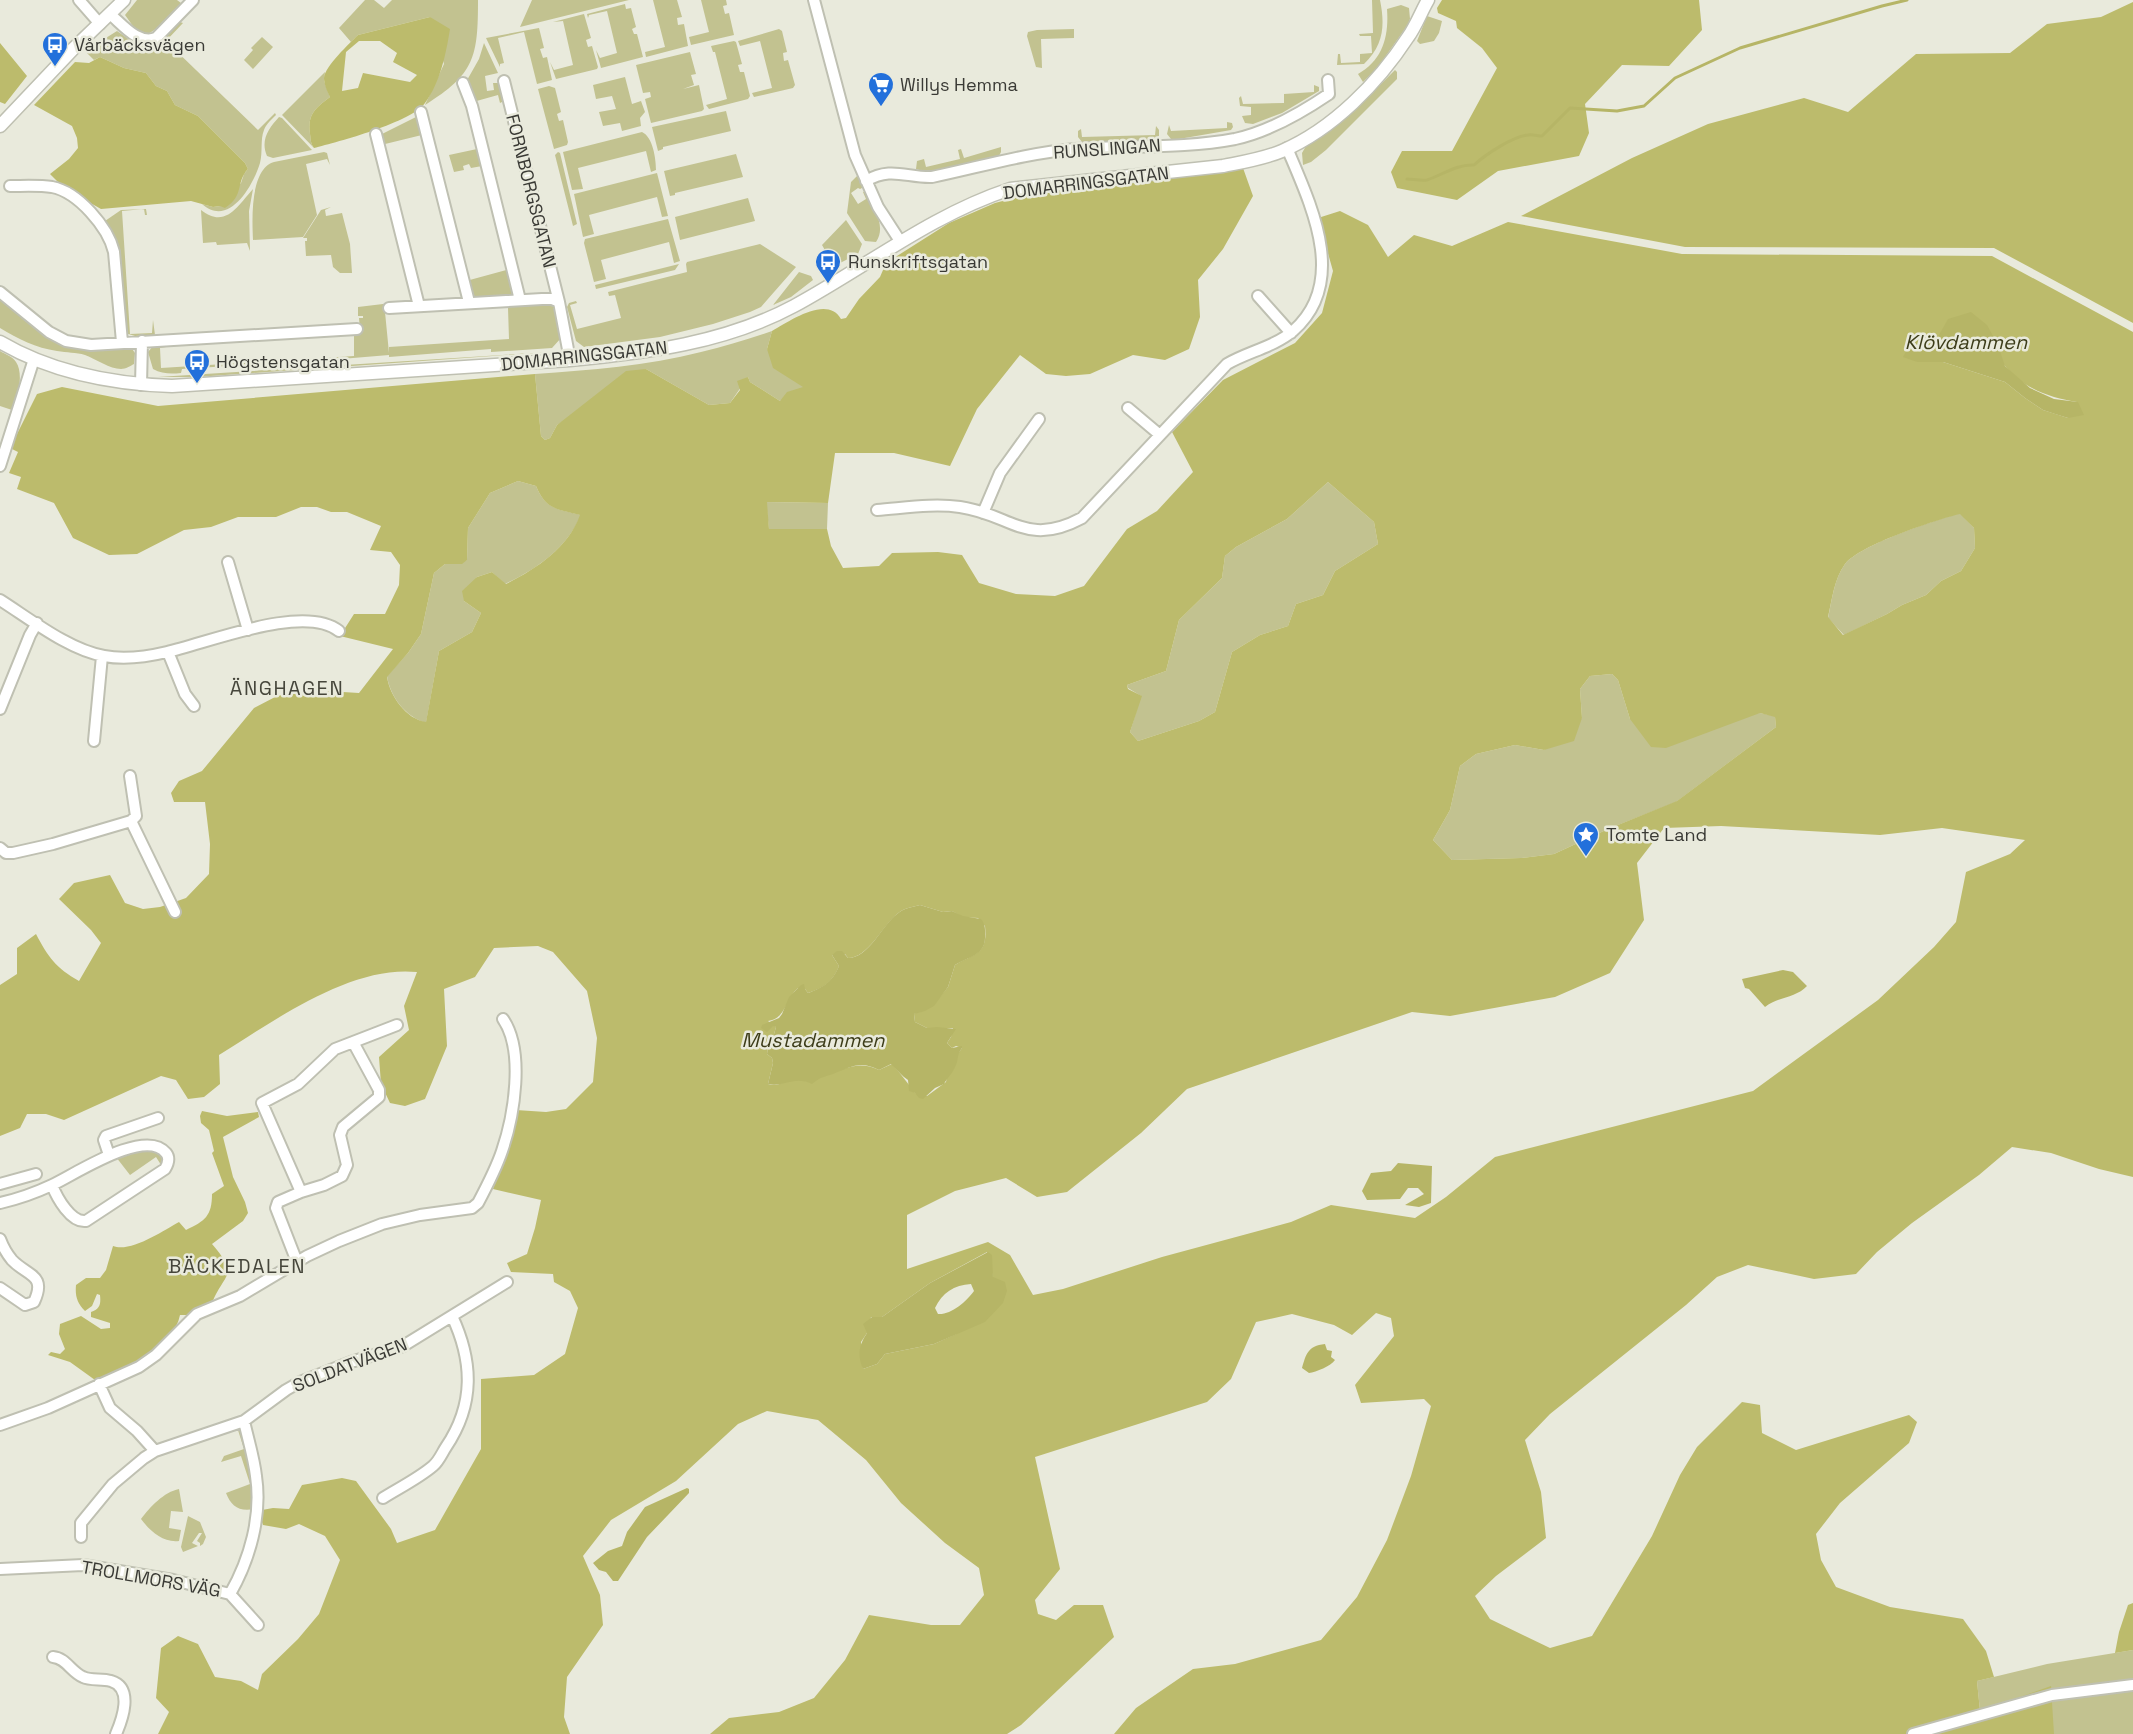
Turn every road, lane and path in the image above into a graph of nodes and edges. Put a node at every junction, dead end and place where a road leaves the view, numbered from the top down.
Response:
1 (79, 0) edge
2 (124, 0) edge
3 (193, 0) edge
4 (814, 0) edge
5 (1428, 0) edge
6 (110, 14) junction
7 (100, 24) junction
8 (1328, 80) dead end
9 (504, 81) dead end
10 (463, 83) dead end
11 (421, 112) dead end
12 (0, 126) edge
13 (376, 134) dead end
14 (1287, 148) junction
15 (866, 180) junction
16 (10, 186) dead end
17 (900, 241) junction
18 (0, 292) edge
19 (1258, 296) dead end
20 (520, 300) junction
21 (470, 302) junction
22 (559, 302) junction
23 (418, 306) junction
24 (389, 308) dead end
25 (357, 328) dead end
26 (1291, 333) junction
27 (142, 341) junction
28 (0, 342) edge
29 (122, 342) junction
30 (34, 359) junction
31 (570, 360) junction
32 (141, 385) junction
33 (1128, 408) dead end
34 (1039, 419) dead end
35 (1160, 435) junction
36 (0, 466) edge
37 (877, 510) dead end
38 (983, 513) junction
39 (228, 562) dead end
40 (0, 600) edge
41 (37, 623) junction
42 (248, 630) junction
43 (339, 631) dead end
44 (168, 652) junction
45 (102, 656) junction
46 (194, 706) dead end
47 (0, 709) edge
48 (94, 741) dead end
49 (130, 776) dead end
50 (131, 820) junction
51 (2, 854) edge
52 (175, 912) dead end
53 (503, 1019) dead end
54 (397, 1025) dead end
55 (352, 1042) junction
56 (158, 1118) dead end
57 (109, 1155) junction
58 (36, 1174) dead end
59 (0, 1184) edge
60 (52, 1185) junction
61 (302, 1192) junction
62 (0, 1203) edge
63 (0, 1240) edge
64 (297, 1262) junction
65 (507, 1282) dead end
66 (0, 1288) edge
67 (452, 1316) junction
68 (99, 1384) junction
69 (244, 1421) junction
70 (0, 1425) edge
71 (155, 1451) junction
72 (383, 1498) dead end
73 (81, 1537) dead end
74 (0, 1569) edge
75 (230, 1594) junction
76 (258, 1625) dead end
77 (53, 1657) dead end
78 (2133, 1685) edge
79 (116, 1734) edge
80 (1913, 1734) edge

1 - 7 street
2 - 6 street
3 - 6 street
4 - 15 street
5 - 14 street, DOMARRINGSGATAN
6 - 7 street
7 - 12 street
8 - 15 street, RUNSLINGAN
9 - 22 street, FORNBORGSGATAN
10 - 20 street, FORNBORGSGATAN
11 - 21 street
13 - 23 street
14 - 17 street, DOMARRINGSGATAN
14 - 26 street
15 - 17 street
16 - 29 street
17 - 31 street, DOMARRINGSGATAN
18 - 29 street
19 - 26 street
20 - 21 street
20 - 22 street
21 - 23 street
22 - 31 street, FORNBORGSGATAN
23 - 24 street
25 - 27 street
26 - 35 street
27 - 29 street
27 - 32 street
28 - 30 street, DOMARRINGSGATAN
30 - 32 street, DOMARRINGSGATAN
30 - 36 street
31 - 32 street, DOMARRINGSGATAN
33 - 35 street
34 - 38 street
35 - 38 street
37 - 38 street
39 - 42 street
40 - 41 street
41 - 45 street
41 - 47 street
42 - 43 street
42 - 44 street
44 - 45 street
44 - 46 street
45 - 48 street
49 - 50 street
50 - 51 street
50 - 52 street
53 - 64 street
54 - 55 street
55 - 61 street
55 - 61 street
56 - 57 street
57 - 60 street
57 - 60 street
58 - 59 street
60 - 62 street
61 - 64 street
63 - 66 street
64 - 68 street
65 - 67 street, SOLDATVÄGEN
67 - 69 street, SOLDATVÄGEN
67 - 72 street
68 - 70 street
68 - 71 street
69 - 71 street, SOLDATVÄGEN
69 - 75 street, TROLLMORS VÄG
71 - 73 street, SOLDATVÄGEN
74 - 75 street, TROLLMORS VÄG
75 - 76 street, TROLLMORS VÄG
77 - 79 street
78 - 80 street

